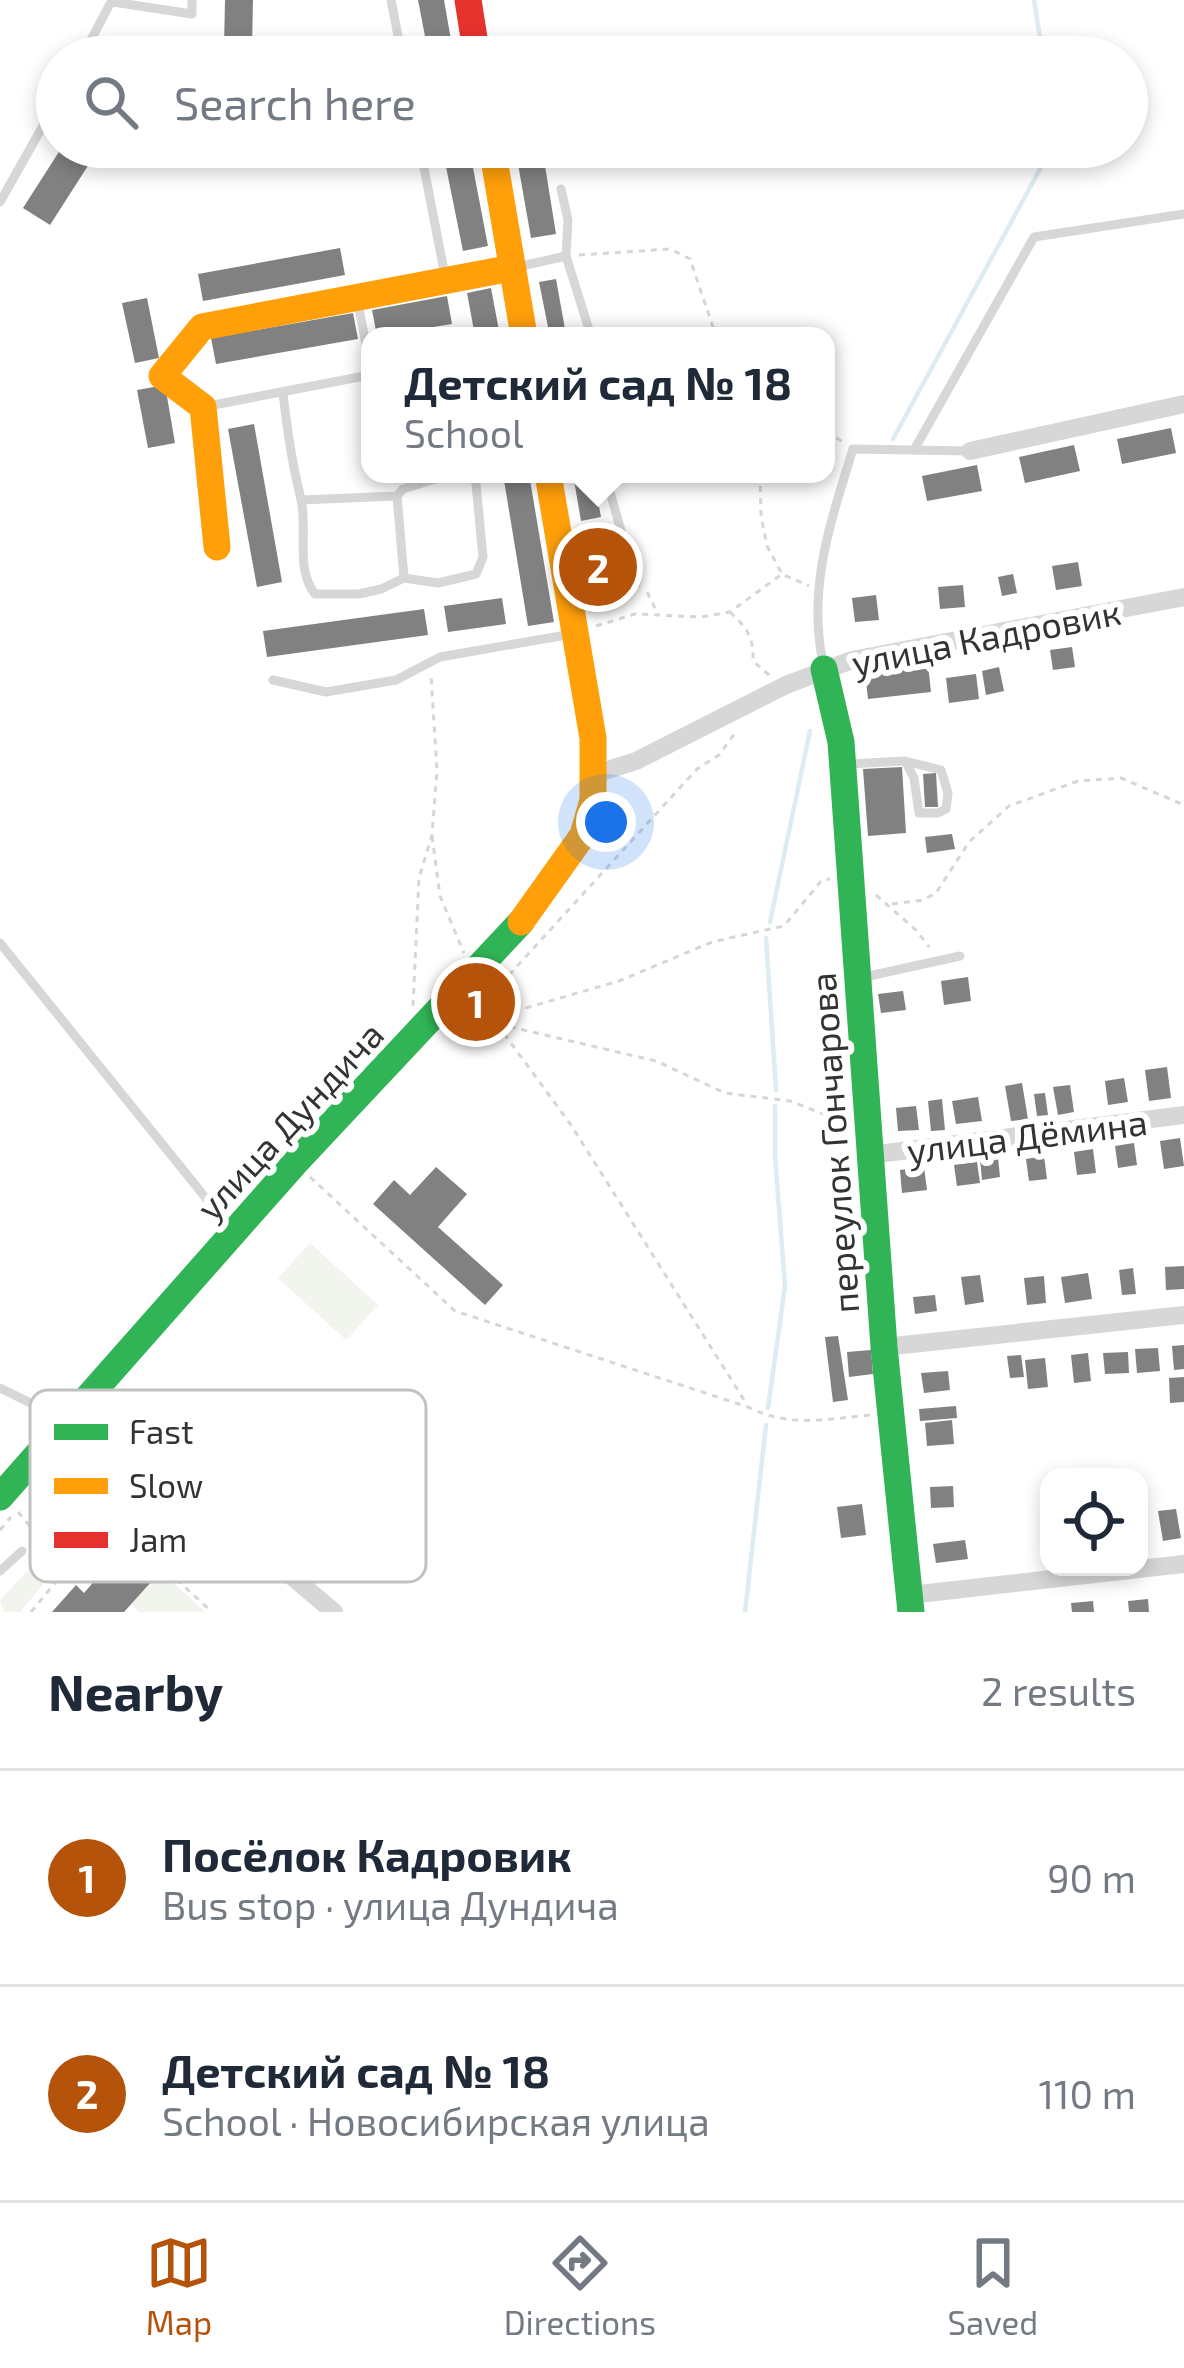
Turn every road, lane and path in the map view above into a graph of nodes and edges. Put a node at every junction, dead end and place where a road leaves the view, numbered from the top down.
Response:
1 (192, 0) edge
2 (391, 0) edge
3 (468, 0) edge
4 (113, 1) edge
5 (94, 36) edge
6 (398, 36) edge
7 (474, 36) edge
8 (36, 138) edge
9 (424, 168) edge
10 (495, 168) edge
11 (561, 189) dead end
12 (0, 202) edge
13 (1184, 214) edge
14 (566, 256) junction
15 (512, 268) junction
16 (446, 281) junction
17 (358, 298) junction
18 (363, 327) edge
19 (522, 327) edge
20 (588, 327) edge
21 (713, 327) edge
22 (361, 377) edge
23 (283, 393) junction
24 (1184, 404) edge
25 (203, 407) junction
26 (835, 437) edge
27 (854, 449) junction
28 (914, 450) junction
29 (970, 451) joint
30 (400, 483) edge
31 (426, 483) edge
32 (476, 483) edge
33 (550, 483) edge
34 (608, 483) edge
35 (761, 483) edge
36 (400, 492) junction
37 (301, 500) junction
38 (217, 547) dead end
39 (782, 574) junction
40 (404, 578) junction
41 (636, 584) junction
42 (817, 589) junction
43 (1184, 597) edge
44 (730, 612) junction
45 (635, 614) junction
46 (658, 614) junction
47 (578, 633) junction
48 (429, 663) junction
49 (824, 669) junction
50 (273, 680) dead end
51 (786, 685) junction
52 (743, 709) junction
53 (904, 760) junction
54 (842, 764) junction
55 (595, 774) junction
56 (1184, 805) edge
57 (432, 835) junction
58 (850, 877) junction
59 (889, 904) junction
60 (0, 943) edge
61 (960, 956) dead end
62 (936, 960) junction
63 (857, 978) junction
64 (462, 988) junction
65 (413, 1004) dead end
66 (491, 1018) junction
67 (496, 1024) junction
68 (1184, 1115) edge
69 (869, 1143) junction
70 (295, 1163) junction
71 (233, 1232) junction
72 (1184, 1315) edge
73 (884, 1347) junction
74 (0, 1388) edge
75 (94, 1390) edge
76 (30, 1397) edge
77 (748, 1407) junction
78 (890, 1413) junction
79 (30, 1474) edge
80 (9, 1504) edge
81 (30, 1528) edge
82 (22, 1550) dead end
83 (1184, 1564) edge
84 (0, 1571) edge
85 (55, 1582) edge
86 (179, 1582) edge
87 (298, 1582) edge
88 (911, 1603) edge
89 (31, 1612) edge
90 (212, 1612) edge
91 (334, 1612) edge

1 - 4 lane
2 - 6 lane
3 - 7 street
4 - 5 lane
8 - 12 lane
9 - 16 lane
10 - 15 street
11 - 14 lane
13 - 28 lane
14 - 15 lane
14 - 20 lane
14 - 21 path
15 - 16 street
15 - 19 street
16 - 17 street
17 - 18 lane
17 - 25 street
22 - 23 lane
23 - 25 lane
23 - 37 lane
24 - 29 street
25 - 38 street
26 - 27 path
27 - 28 lane
27 - 42 lane
28 - 29 lane
30 - 36 lane
31 - 36 lane
32 - 40 lane
33 - 47 street, улица Дундича
34 - 41 lane
35 - 39 path
36 - 37 lane
36 - 40 lane
37 - 40 lane
39 - 42 path
39 - 44 path
41 - 45 path
41 - 46 path
42 - 49 lane
43 - 49 street, улица Кадровик
44 - 46 path
44 - 51 path
45 - 46 path
45 - 47 path
47 - 48 lane
47 - 55 street, улица Дундича
48 - 50 lane
48 - 57 path
49 - 51 street, улица Кадровик
49 - 54 street, переулок Гончарова
51 - 52 street, улица Кадровик
52 - 55 street, улица Кадровик
52 - 66 path
53 - 53 lane
53 - 54 lane
54 - 58 street, переулок Гончарова
55 - 64 street, улица Дундича
56 - 59 path
57 - 64 path
57 - 65 path
58 - 59 path
58 - 63 street, переулок Гончарова
58 - 66 path
59 - 62 path
60 - 71 lane
61 - 62 lane
62 - 63 lane
63 - 69 street, переулок Гончарова
64 - 66 path
64 - 70 street, улица Дундича
66 - 67 path
67 - 69 path
67 - 77 path
68 - 69 street, улица Дёмина
69 - 73 street, переулок Гончарова
70 - 71 street, улица Дундича
70 - 77 path
71 - 75 street, улица Дундича
72 - 73 street
73 - 78 street, переулок Гончарова
74 - 76 lane
77 - 78 path
78 - 88 street, переулок Гончарова
79 - 80 street, улица Дундича
80 - 81 path
82 - 84 lane
83 - 88 street
85 - 89 path
86 - 90 path
87 - 91 street

